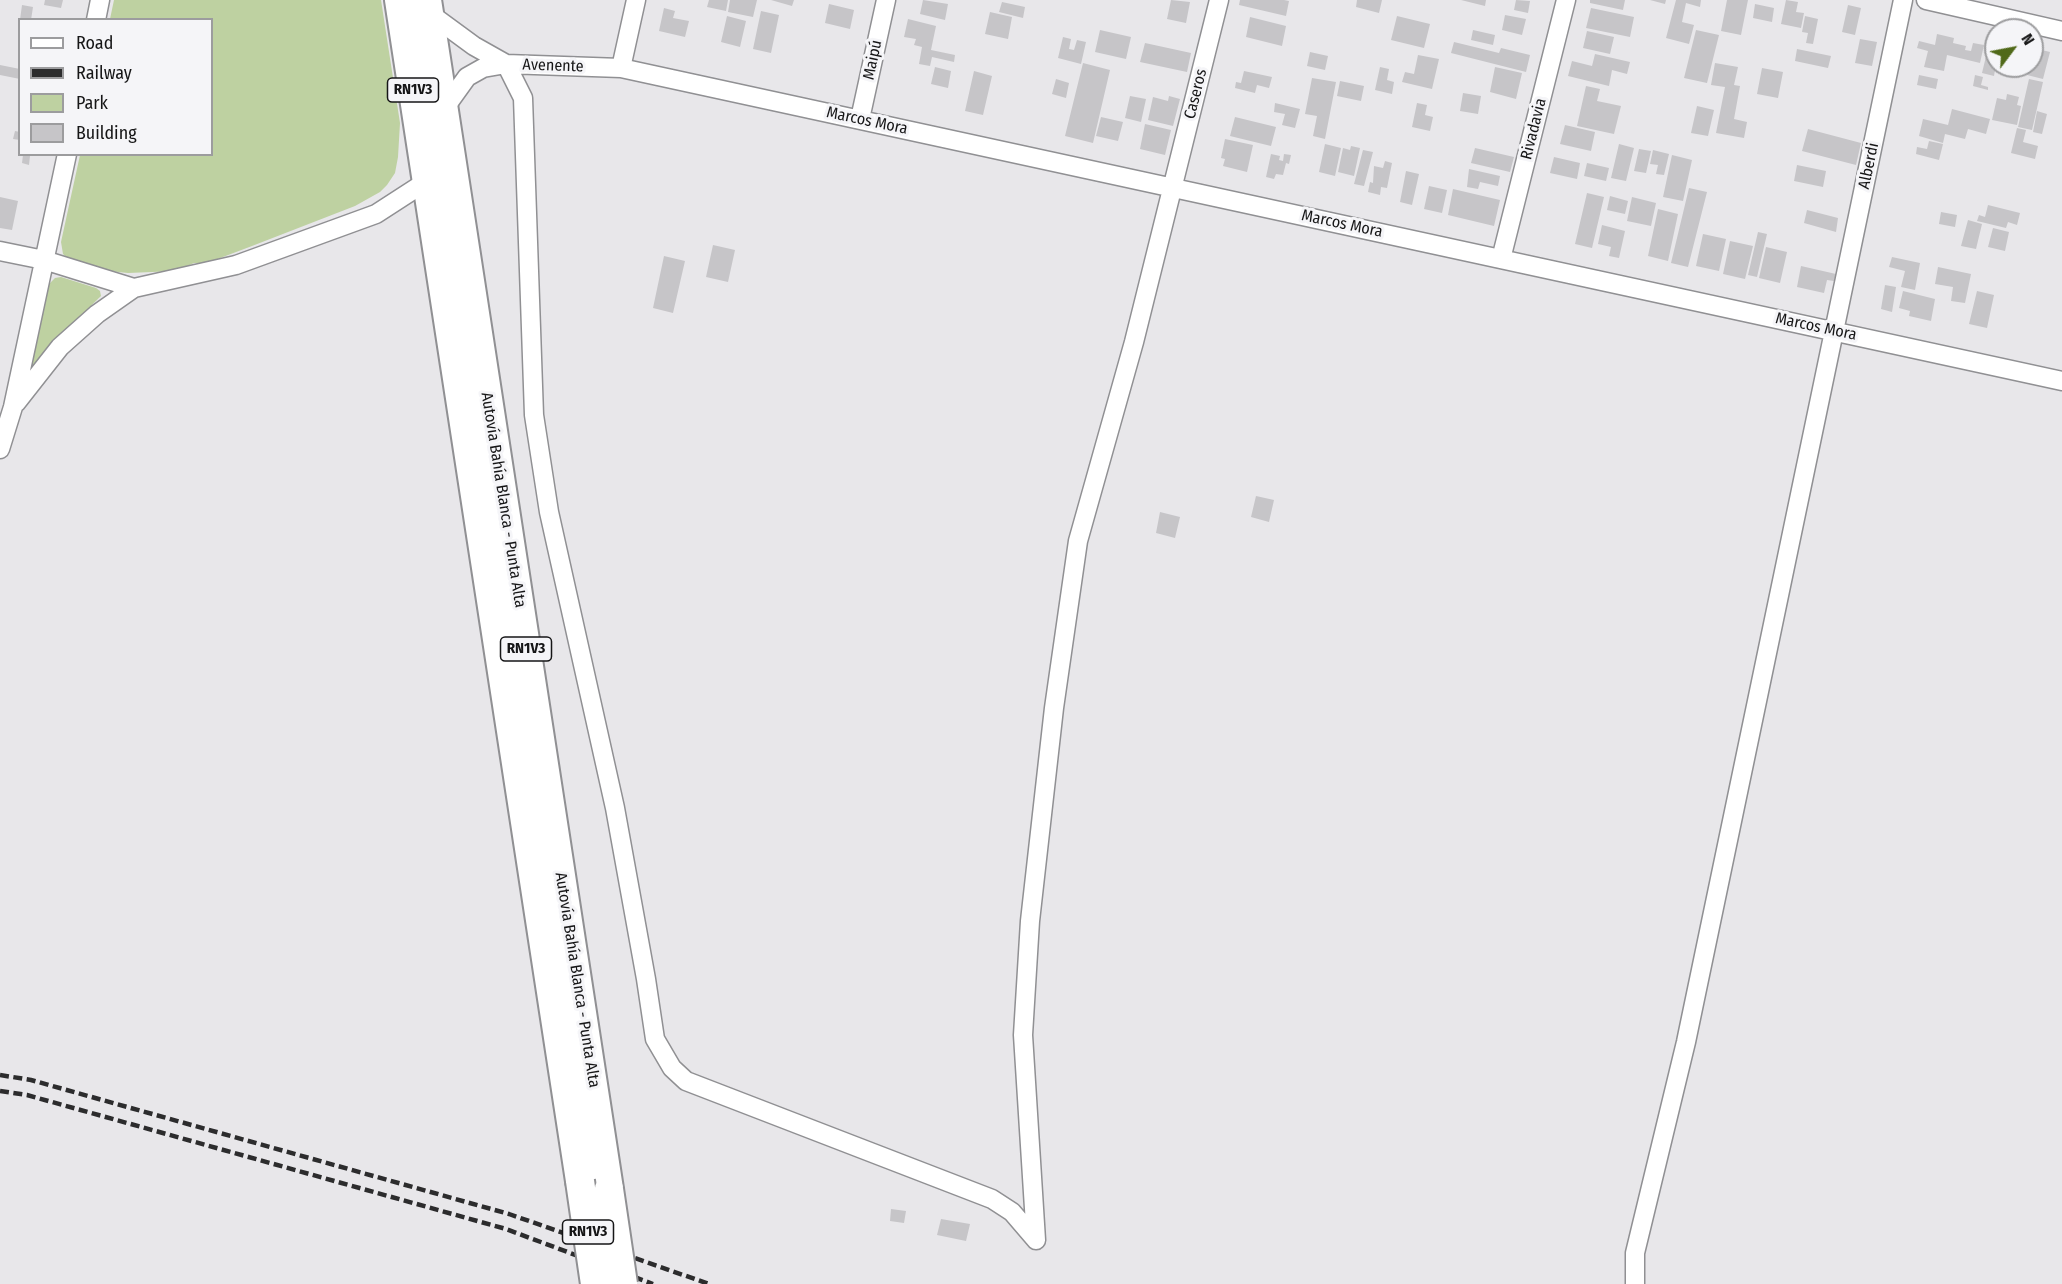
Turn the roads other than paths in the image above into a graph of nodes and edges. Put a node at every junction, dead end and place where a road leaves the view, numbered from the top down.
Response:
1 (100, 0) edge
2 (399, 0) edge
3 (636, 0) edge
4 (886, 0) edge
5 (1219, 0) edge
6 (1566, 0) edge
7 (1903, 0) edge
8 (1926, 0) edge
9 (428, 7) edge
10 (96, 18) edge
11 (2062, 31) edge
12 (506, 64) junction
13 (621, 68) junction
14 (444, 109) junction
15 (860, 119) junction
16 (67, 156) edge
17 (427, 181) junction
18 (1173, 187) junction
19 (0, 251) edge
20 (1502, 259) junction
21 (44, 260) junction
22 (134, 288) junction
23 (1834, 331) junction
24 (2062, 381) edge
25 (13, 407) junction
26 (0, 449) edge
27 (595, 1284) edge
28 (623, 1284) edge
29 (1635, 1284) edge

1 - 10 street
2 - 17 main road, Autovía Bahía Blanca - Punta Alta / RN1V3
3 - 13 street
4 - 15 street, Maipú
5 - 18 street, Caseros
6 - 20 street, Rivadavia
7 - 23 street, Alberdi
8 - 11 street
9 - 12 street, Avenente
9 - 14 main road, Autovía Bahía Blanca - Punta Alta / RN1V3
12 - 13 street, Avenente
12 - 14 street
12 - 18 street, Caseros
13 - 15 street, Marcos Mora
14 - 28 main road, Autovía Bahía Blanca - Punta Alta / RN1V3, bridge
15 - 18 street, Marcos Mora
16 - 21 street
17 - 22 street
17 - 27 main road, Autovía Bahía Blanca - Punta Alta / RN1V3, bridge
18 - 20 street, Marcos Mora
19 - 21 street
20 - 23 street, Marcos Mora
21 - 22 street
21 - 25 street
22 - 25 street
23 - 24 street, Marcos Mora
23 - 29 street, Alberdi
25 - 26 street

